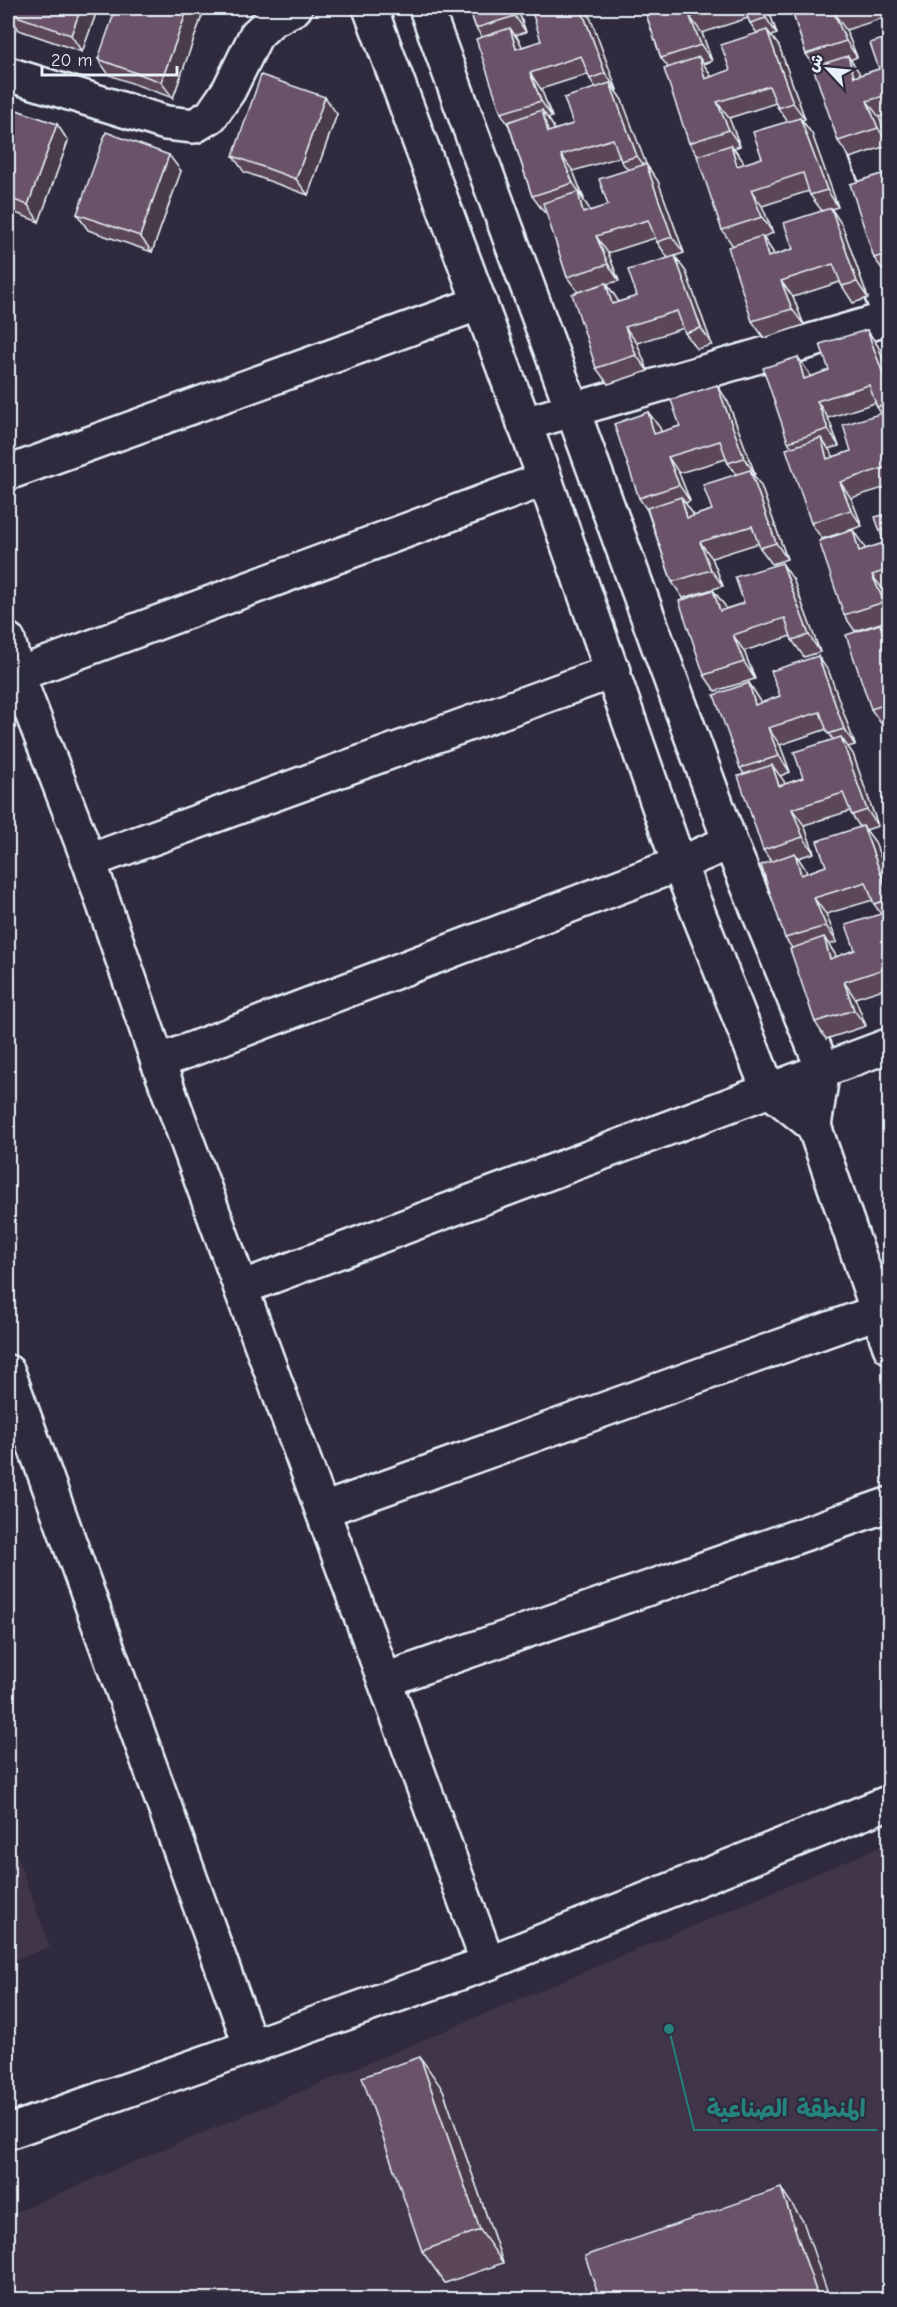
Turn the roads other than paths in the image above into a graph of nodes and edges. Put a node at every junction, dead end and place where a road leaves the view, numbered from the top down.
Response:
1 (295, 8) edge
2 (370, 8) edge
3 (426, 8) edge
4 (774, 8) edge
5 (8, 74) edge
6 (480, 303) junction
7 (890, 317) edge
8 (572, 408) junction
9 (524, 424) junction
10 (8, 473) edge
11 (545, 479) junction
12 (8, 640) edge
13 (614, 671) junction
14 (12, 676) edge
15 (730, 842) junction
16 (89, 861) junction
17 (680, 864) junction
18 (890, 1045) edge
19 (159, 1062) junction
20 (823, 1069) junction
21 (768, 1089) junction
22 (814, 1126) junction
23 (241, 1288) junction
24 (877, 1312) junction
25 (890, 1347) edge
26 (8, 1372) edge
27 (890, 1504) edge
28 (323, 1510) junction
29 (385, 1680) junction
30 (890, 1802) edge
31 (488, 1963) junction
32 (250, 2044) junction
33 (8, 2132) edge

1 - 5 street
2 - 6 street
3 - 8 street
4 - 7 street
6 - 9 street
6 - 10 street
7 - 8 street
8 - 9 street
8 - 15 street
9 - 11 street
11 - 13 street
11 - 14 street
12 - 14 street
13 - 16 street
13 - 17 street
14 - 16 street
15 - 17 street
15 - 20 street
16 - 19 street
17 - 19 street
17 - 21 street
18 - 20 street
19 - 23 street
20 - 21 street
20 - 22 street
21 - 22 street
21 - 23 street
22 - 24 street
23 - 28 street
24 - 25 street
24 - 28 street
26 - 32 street
27 - 29 street
28 - 29 street
29 - 31 street
30 - 31 street
31 - 32 street
32 - 33 street

